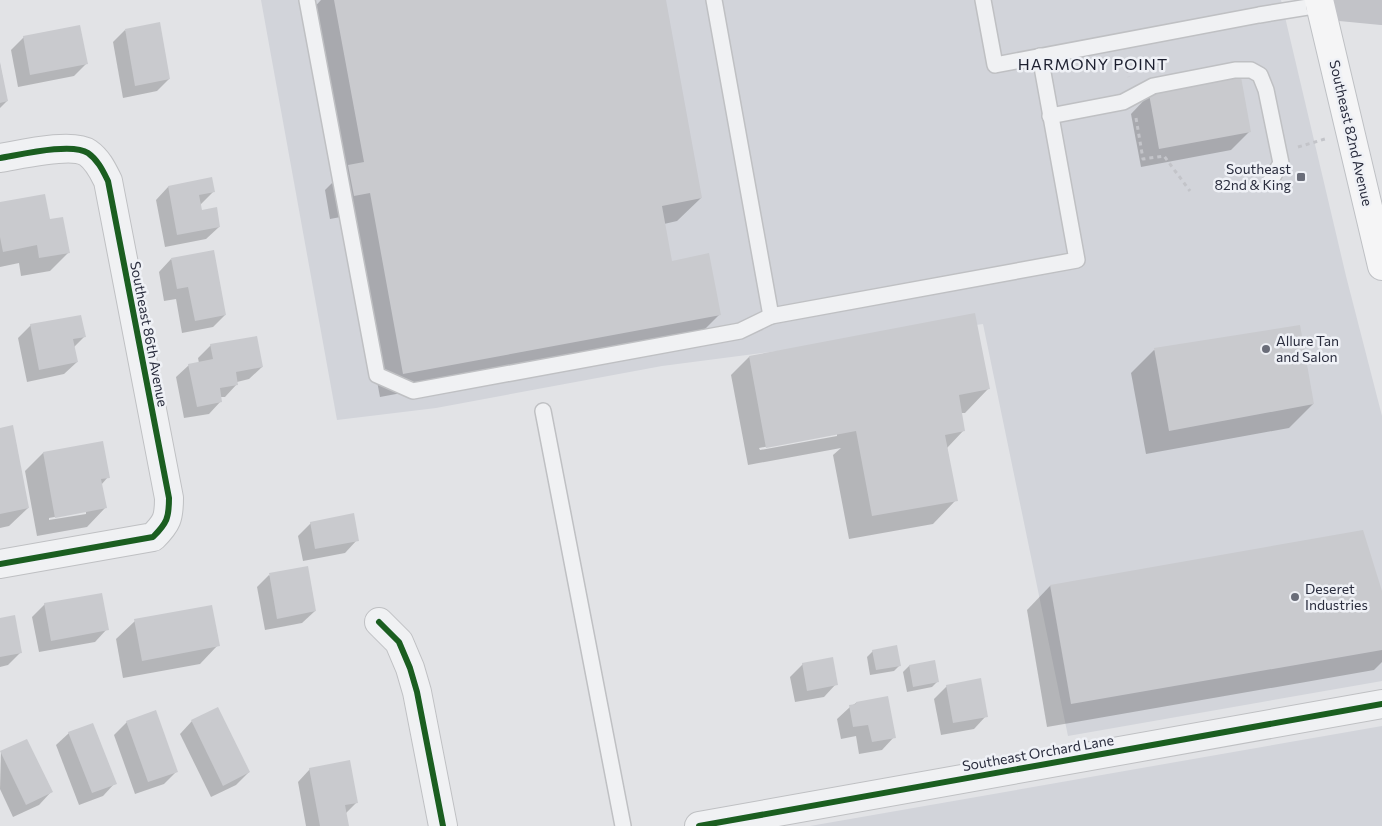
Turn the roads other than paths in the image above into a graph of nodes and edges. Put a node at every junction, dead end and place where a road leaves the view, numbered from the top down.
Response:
1 (307, 0) edge
2 (714, 0) edge
3 (983, 0) edge
4 (1325, 2) edge
5 (1382, 11) edge
6 (1040, 56) junction
7 (1050, 116) junction
8 (0, 158) edge
9 (1271, 180) dead end
10 (1375, 206) edge
11 (1382, 266) edge
12 (771, 316) junction
13 (542, 411) dead end
14 (0, 564) edge
15 (379, 622) dead end
16 (1382, 704) edge
17 (443, 826) edge
18 (623, 826) edge
19 (699, 826) edge

1 - 12 lane
2 - 12 lane
3 - 6 lane
4 - 5 main road
4 - 6 lane
4 - 10 main road, Southeast 82nd Avenue
6 - 7 lane
7 - 9 lane
7 - 12 lane
8 - 14 street, Southeast 86th Avenue
10 - 11 main road, Southeast 82nd Avenue
13 - 18 lane
15 - 17 street
16 - 19 street, Southeast Orchard Lane

